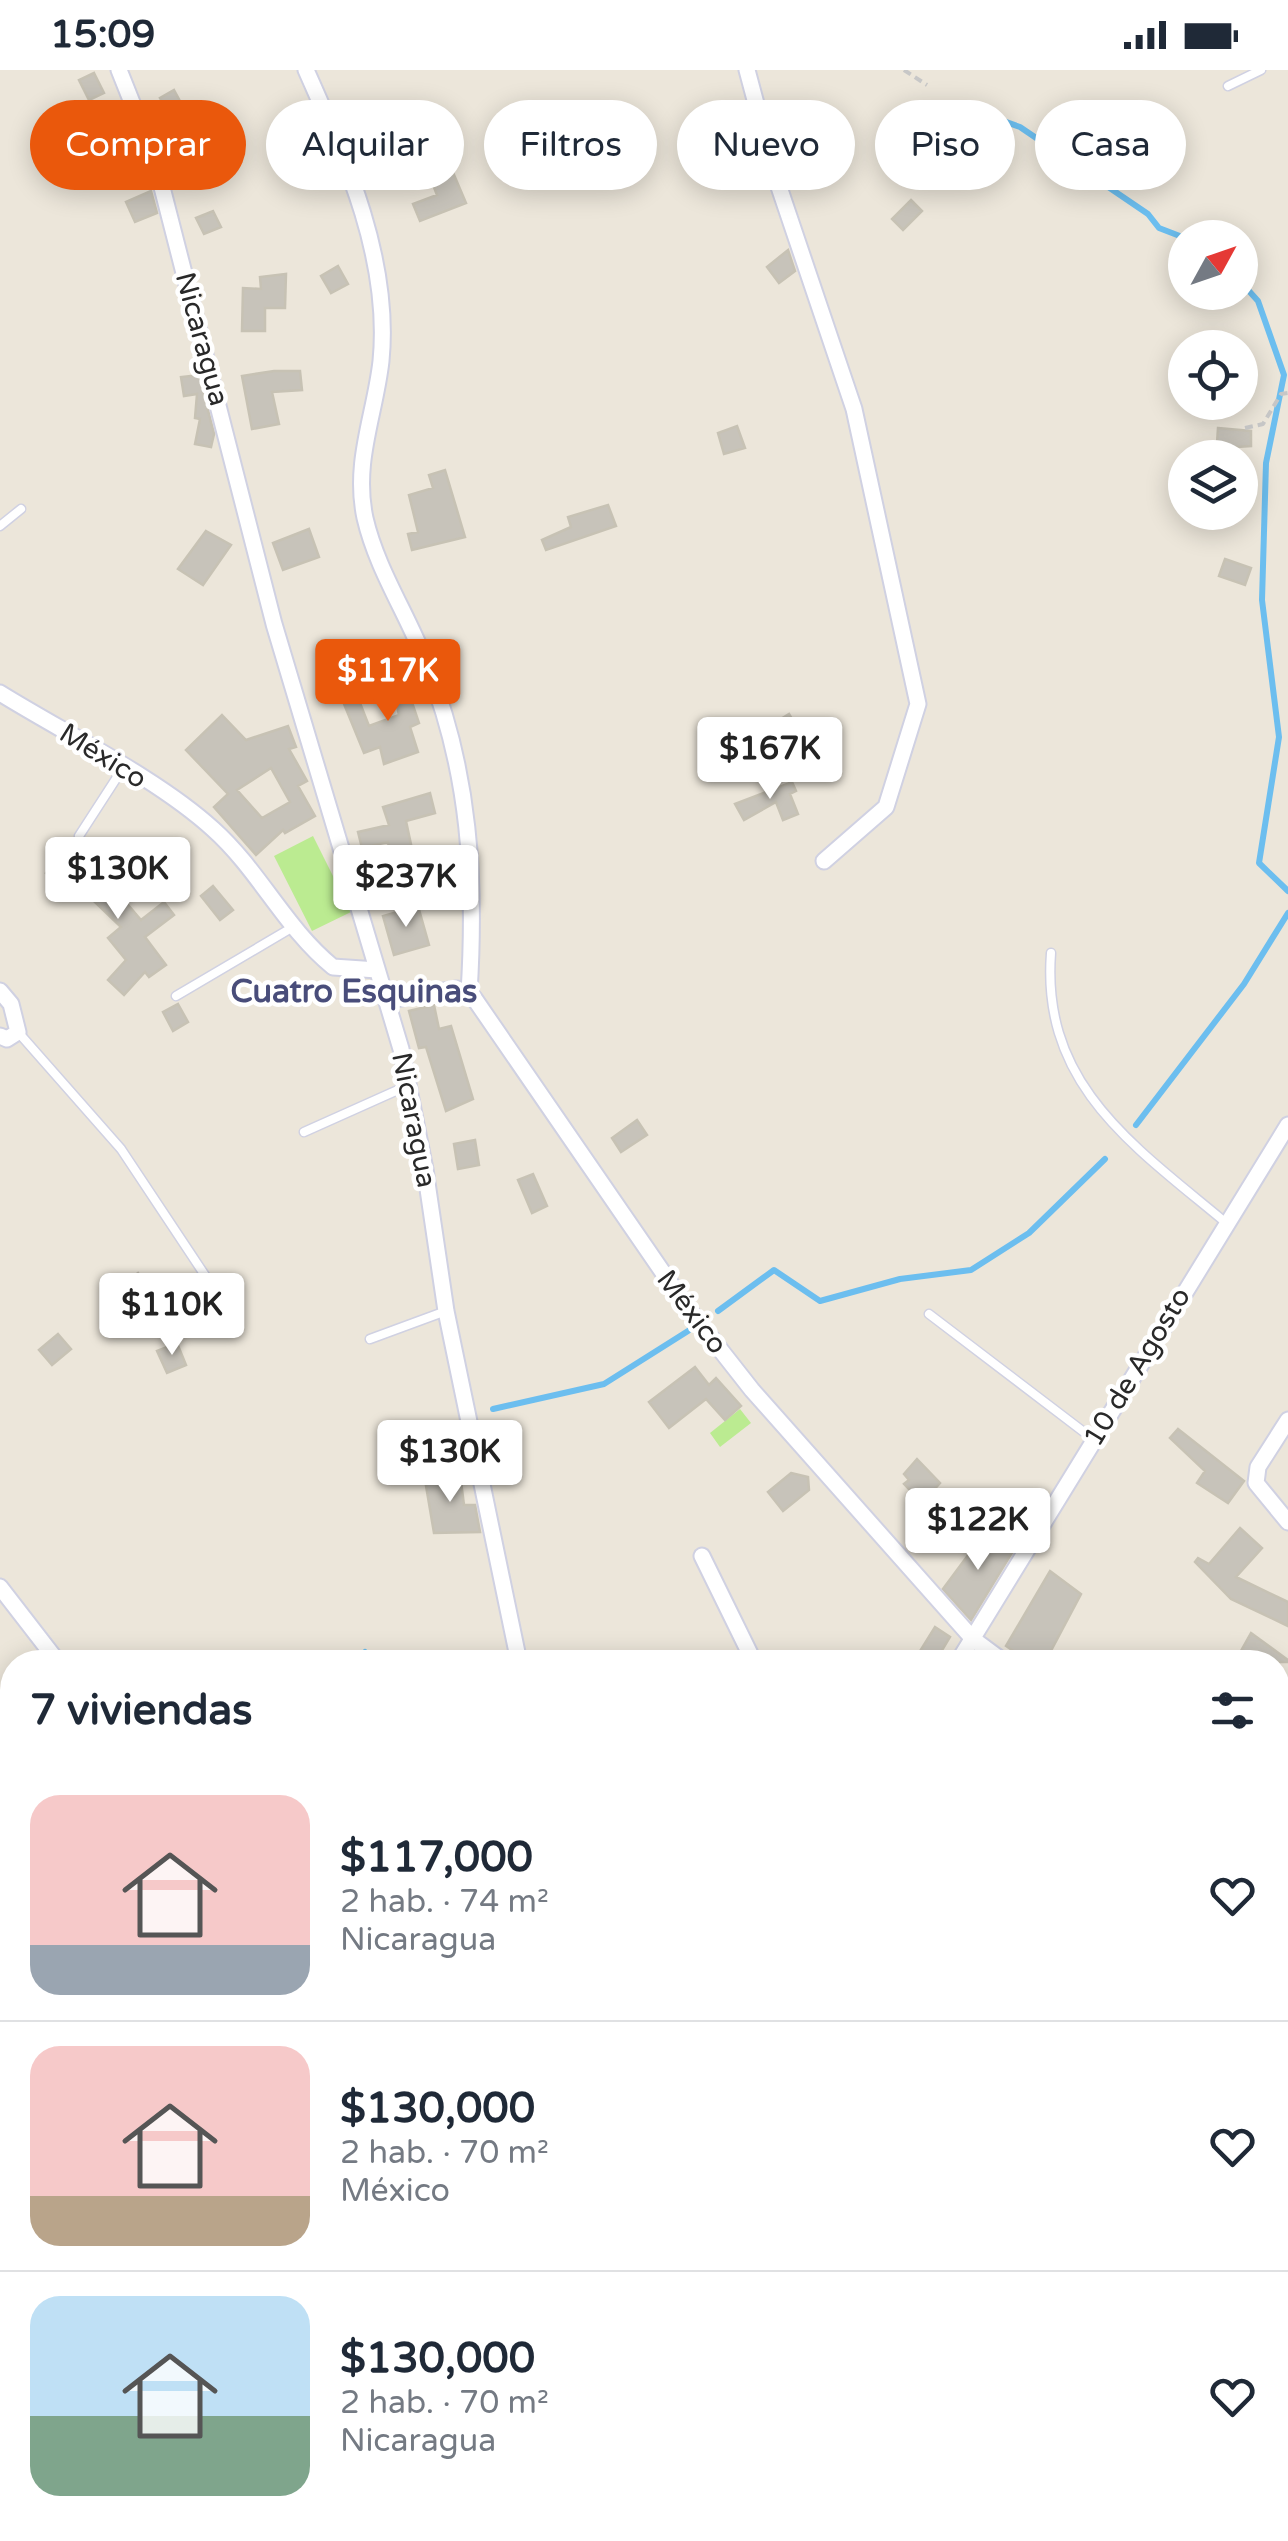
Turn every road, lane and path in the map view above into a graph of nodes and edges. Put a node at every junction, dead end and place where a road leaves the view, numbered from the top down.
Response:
1 (119, 70) edge
2 (306, 70) edge
3 (747, 70) edge
4 (904, 70) edge
5 (1261, 70) edge
6 (927, 85) dead end
7 (1228, 86) dead end
8 (1288, 393) edge
9 (1245, 428) dead end
10 (21, 509) dead end
11 (0, 526) edge
12 (0, 693) edge
13 (123, 768) junction
14 (79, 836) dead end
15 (824, 861) dead end
16 (292, 927) junction
17 (1050, 952) dead end
18 (376, 970) junction
19 (0, 992) edge
20 (469, 994) junction
21 (176, 996) dead end
22 (388, 1000) junction
23 (18, 1032) junction
24 (0, 1036) edge
25 (409, 1085) junction
26 (1288, 1125) edge
27 (304, 1132) dead end
28 (1226, 1222) junction
29 (226, 1307) dead end
30 (446, 1311) junction
31 (929, 1314) dead end
32 (370, 1340) dead end
33 (1288, 1420) edge
34 (1093, 1440) junction
35 (1288, 1522) edge
36 (702, 1556) dead end
37 (0, 1588) edge
38 (973, 1639) junction
39 (49, 1650) edge
40 (517, 1650) edge
41 (748, 1650) edge
42 (966, 1650) edge
43 (988, 1650) edge

1 - 18 street, Nicaragua
2 - 20 street
3 - 15 street
4 - 6 path
5 - 7 lane
8 - 9 path
10 - 11 lane
12 - 13 street, México
13 - 14 lane
13 - 16 street, México
16 - 18 street, México
16 - 21 lane
17 - 28 lane
18 - 22 street, Nicaragua
19 - 23 street
20 - 22 street
20 - 38 street, México
22 - 25 street, Nicaragua
23 - 24 street
23 - 29 lane
25 - 27 lane
25 - 30 street, Nicaragua
26 - 28 street, 10 de Agosto
28 - 34 street, 10 de Agosto
30 - 32 lane
30 - 40 street, Nicaragua
31 - 34 lane
33 - 35 street
34 - 38 street, 10 de Agosto
36 - 41 street
37 - 39 street
38 - 42 street, 10 de Agosto
38 - 43 street, México

